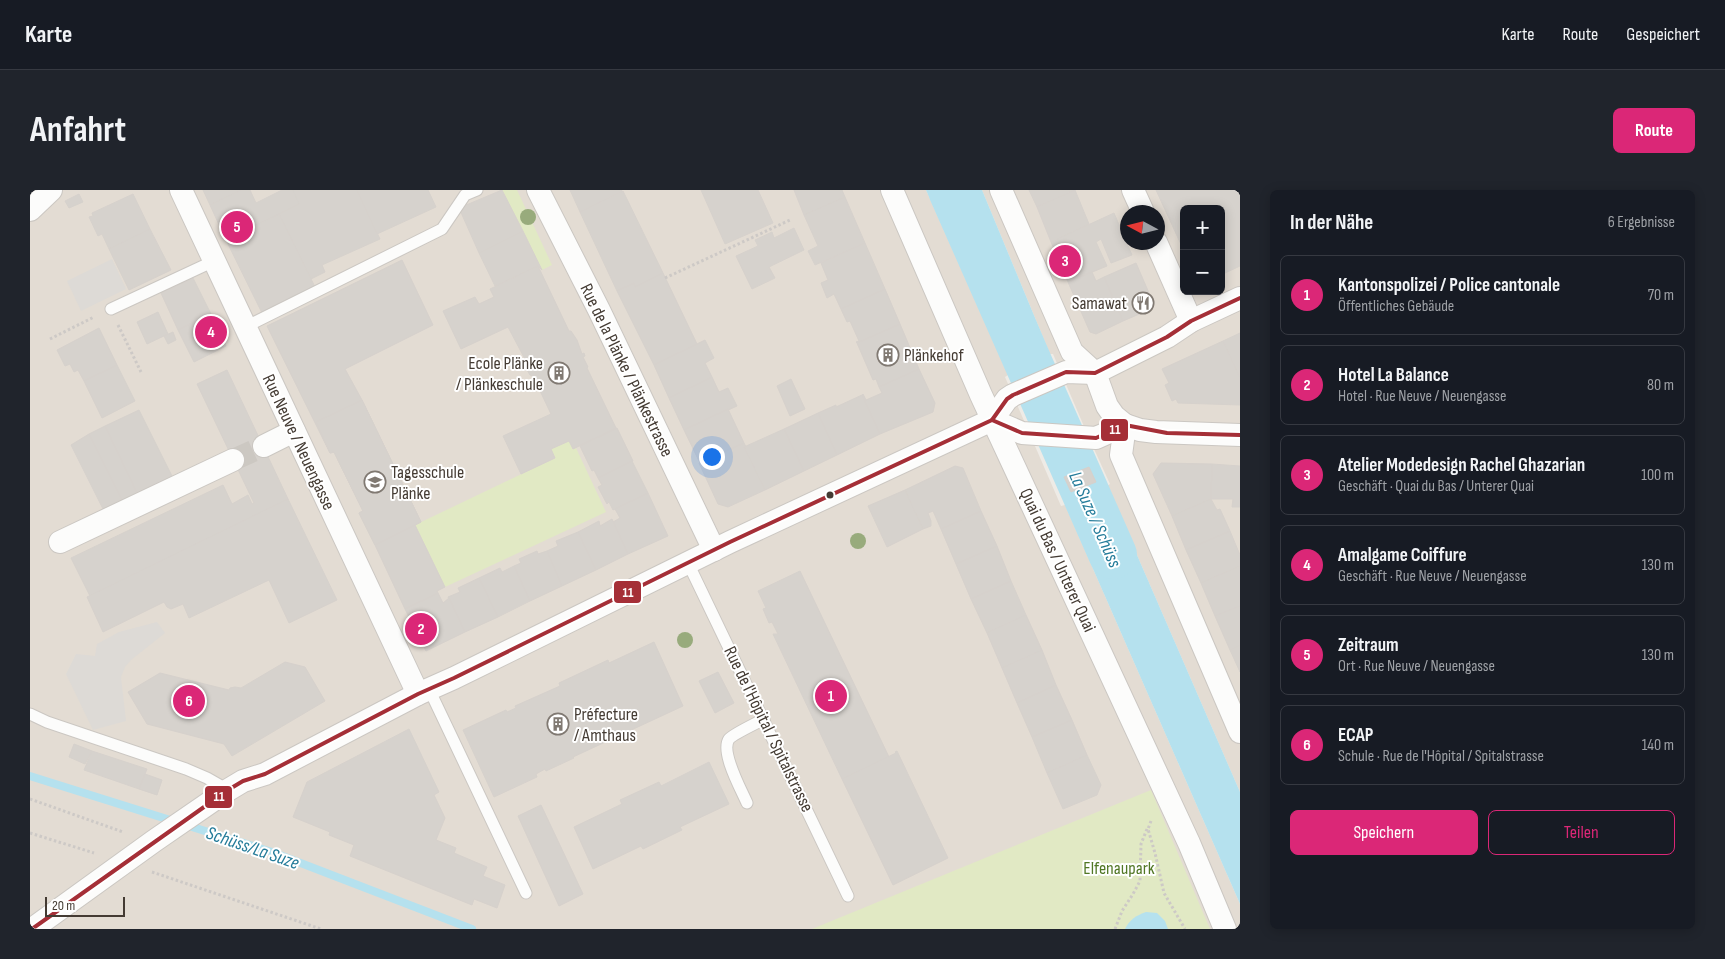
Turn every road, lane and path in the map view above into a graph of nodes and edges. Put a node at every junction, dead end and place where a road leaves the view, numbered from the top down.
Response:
1 (51, 190) edge
2 (181, 190) edge
3 (477, 190) edge
4 (538, 190) edge
5 (892, 190) edge
6 (1001, 190) edge
7 (1133, 190) edge
8 (1140, 205) edge
9 (30, 210) edge
10 (790, 220) dead end
11 (1160, 250) edge
12 (214, 261) junction
13 (665, 278) dead end
14 (1240, 298) edge
15 (111, 309) junction
16 (1191, 320) junction
17 (245, 327) junction
18 (50, 339) dead end
19 (141, 372) dead end
20 (1095, 373) junction
21 (992, 420) junction
22 (1125, 425) junction
23 (294, 431) junction
24 (1240, 435) edge
25 (264, 446) tunnel mouth
26 (233, 460) tunnel mouth
27 (60, 542) dead end
28 (714, 550) junction
29 (688, 563) junction
30 (423, 692) junction
31 (30, 714) edge
32 (764, 719) junction
33 (1240, 732) edge
34 (1162, 789) junction
35 (228, 790) junction
36 (30, 799) edge
37 (747, 803) dead end
38 (1148, 829) junction
39 (124, 832) dead end
40 (30, 833) edge
41 (124, 863) junction
42 (526, 893) dead end
43 (848, 896) dead end
44 (32, 929) edge
45 (321, 929) edge
46 (1115, 929) edge
47 (1185, 929) edge
48 (1225, 929) edge

1 - 9 street
2 - 12 street, Rue Neuve / Neuengasse
3 - 17 lane
4 - 28 street, Rue de la Plänke / Plänkestrasse
5 - 21 street, Quai du Bas / Unterer Quai
6 - 20 street
7 - 8 street
10 - 13 path
11 - 16 street
12 - 15 lane
12 - 17 street, Rue Neuve / Neuengasse
14 - 16 street
15 - 18 path
15 - 19 path
16 - 20 street
17 - 23 street, Rue Neuve / Neuengasse
20 - 21 street
20 - 22 street
21 - 22 street
21 - 28 street
21 - 34 street, Quai du Bas / Unterer Quai
22 - 24 street
22 - 33 street
23 - 25 street
23 - 30 street, Rue Neuve / Neuengasse
26 - 27 street
28 - 29 street
29 - 30 street
29 - 32 lane, Rue de l'Hôpital / Spitalstrasse
30 - 35 street
30 - 42 lane
31 - 35 lane
32 - 37 lane
32 - 43 lane, Rue de l'Hôpital / Spitalstrasse
34 - 38 path
34 - 48 street, Quai du Bas / Unterer Quai
35 - 41 street
36 - 39 path
38 - 46 path
38 - 47 path
40 - 41 path
41 - 44 street
41 - 45 path

